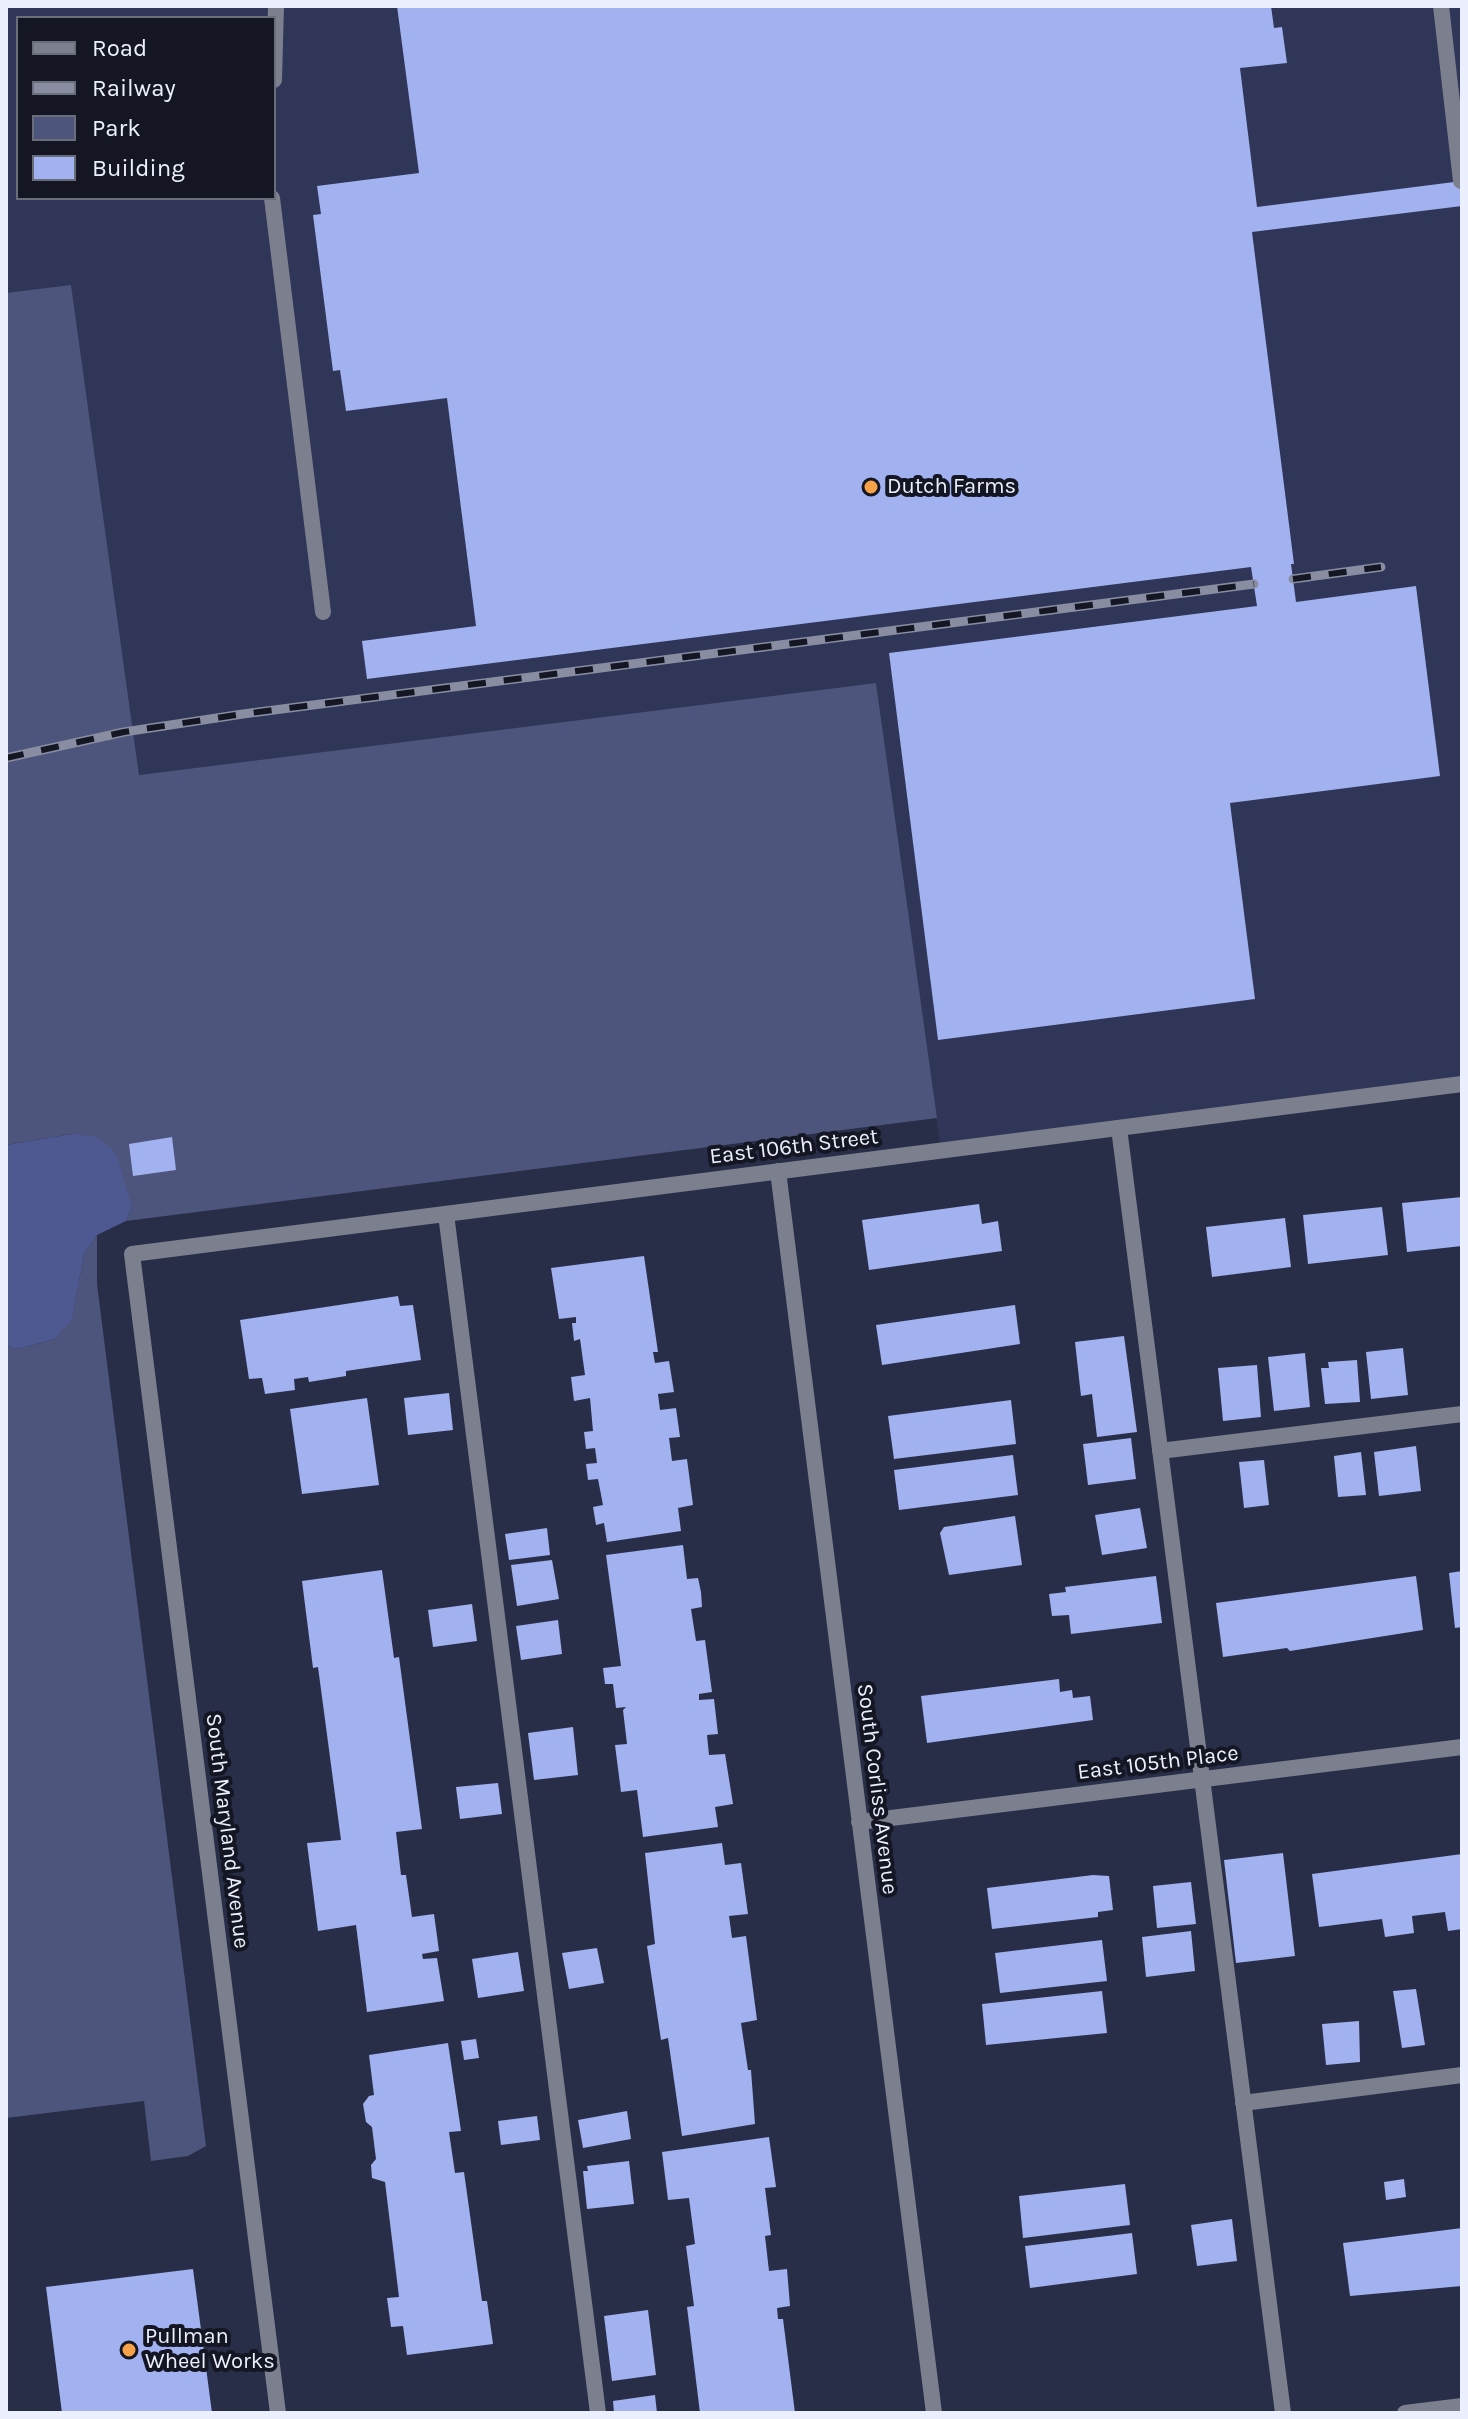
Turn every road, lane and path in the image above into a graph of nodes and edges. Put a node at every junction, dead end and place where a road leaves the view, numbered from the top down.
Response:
1 (1441, 6) edge
2 (1461, 181) edge
3 (272, 200) edge
4 (323, 612) dead end
5 (1462, 1084) edge
6 (1119, 1128) junction
7 (778, 1171) junction
8 (446, 1214) junction
9 (132, 1254) joint
10 (1462, 1414) edge
11 (1160, 1451) junction
12 (1462, 1747) edge
13 (1202, 1779) junction
14 (859, 1822) junction
15 (1462, 2075) edge
16 (1243, 2103) junction
17 (1462, 2406) edge
18 (278, 2413) edge
19 (598, 2413) edge
20 (934, 2413) edge
21 (1283, 2413) edge
22 (1405, 2413) edge

1 - 2 street
3 - 4 street
5 - 6 street, East 106th Street
6 - 7 street, East 106th Street
6 - 11 street
7 - 8 street, East 106th Street
7 - 14 street, South Corliss Avenue
8 - 9 street, East 106th Street
8 - 19 street
9 - 18 street, South Maryland Avenue
10 - 11 street
11 - 13 street
12 - 13 street, East 105th Place
13 - 14 street, East 105th Place
13 - 16 street
14 - 20 street, South Corliss Avenue
15 - 16 street
16 - 21 street
17 - 22 street

